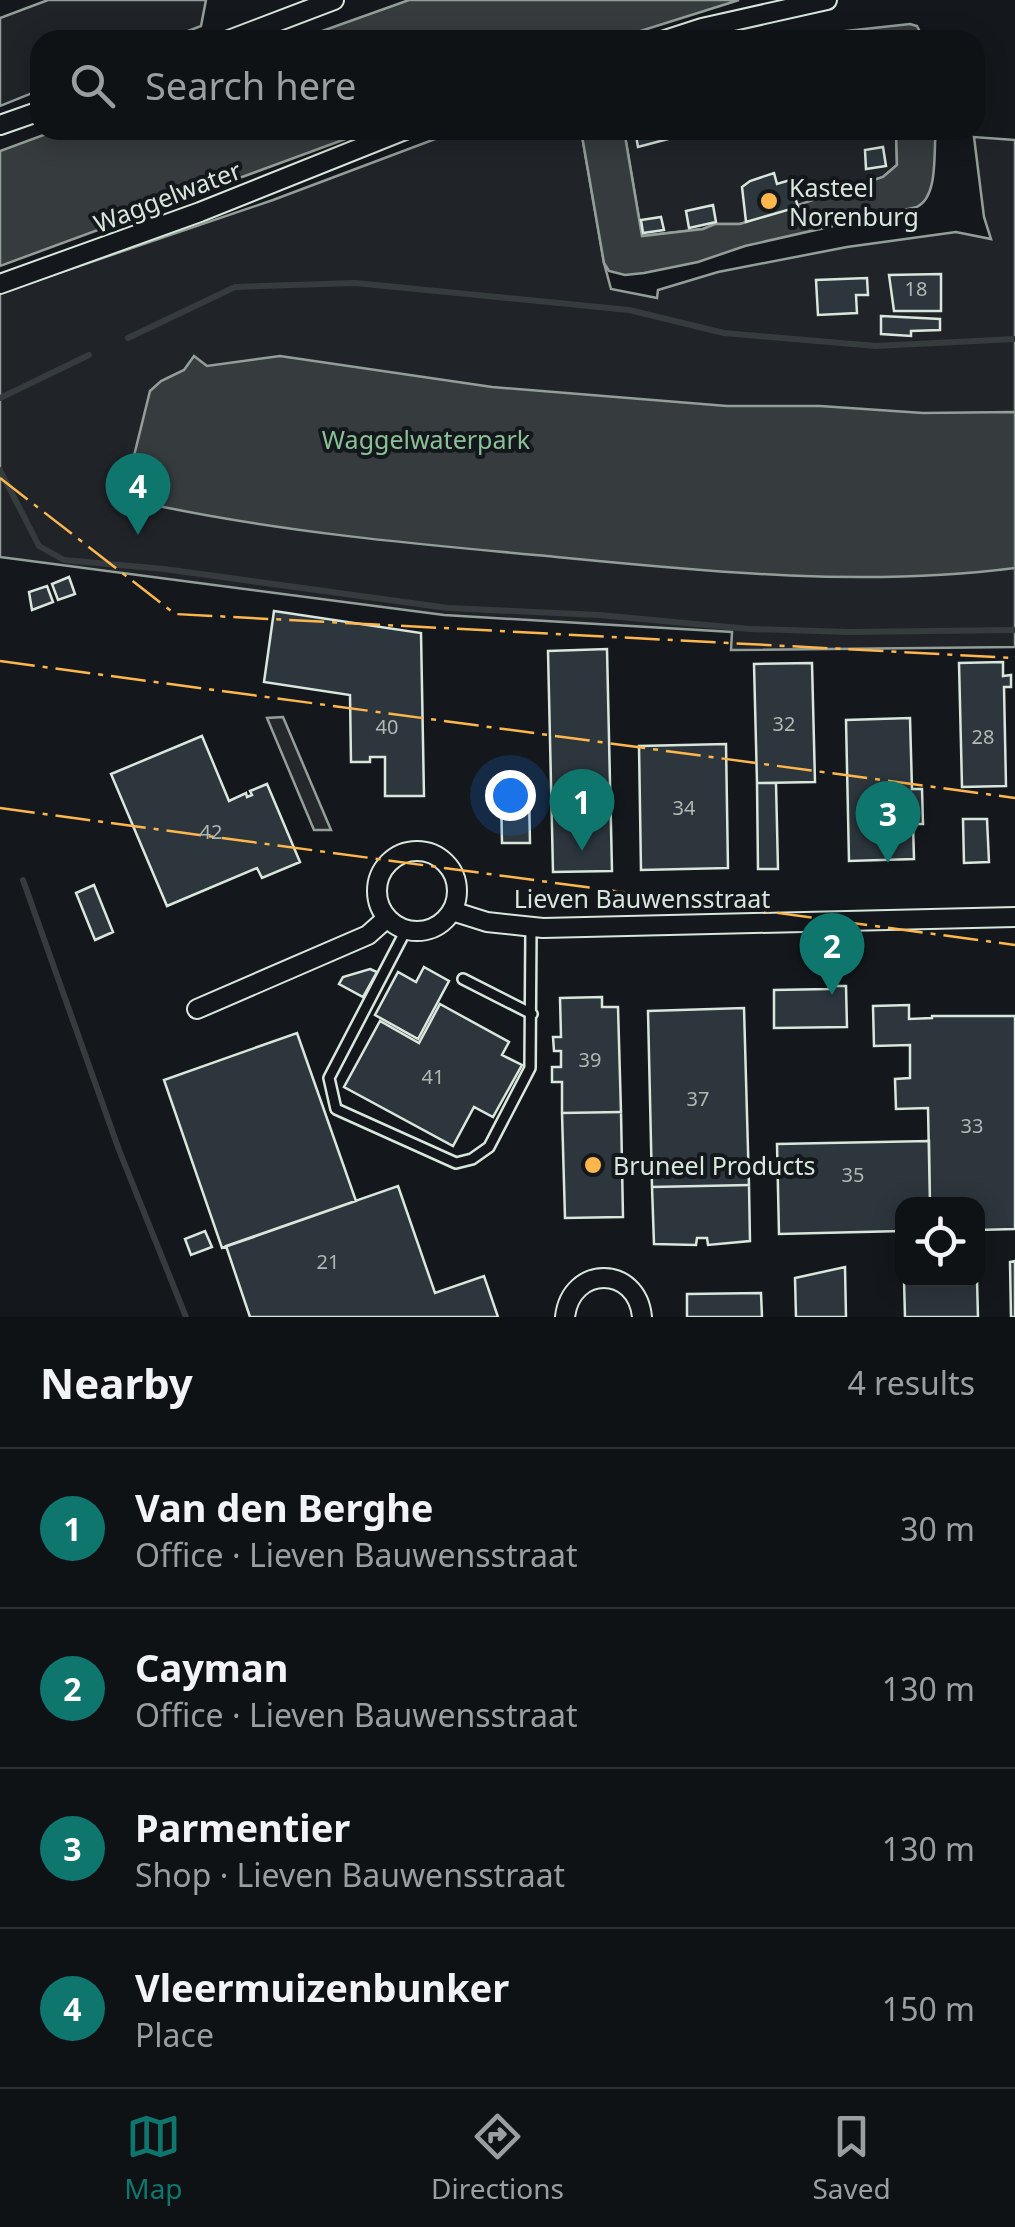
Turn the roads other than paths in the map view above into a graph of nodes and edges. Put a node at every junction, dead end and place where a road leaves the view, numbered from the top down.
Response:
1 (334, 0) edge
2 (827, 0) edge
3 (255, 30) edge
4 (696, 30) edge
5 (30, 115) edge
6 (0, 126) edge
7 (380, 140) edge
8 (0, 284) edge
9 (452, 911) junction
10 (1015, 917) edge
11 (388, 918) junction
12 (531, 927) junction
13 (406, 930) junction
14 (464, 979) dead end
15 (197, 1009) dead end
16 (532, 1014) junction
17 (565, 1317) edge
18 (642, 1317) edge

1 - 3 street
2 - 4 street
5 - 6 street
7 - 8 street, Waggelwater
9 - 11 street
9 - 12 street, Lieven Bauwensstraat
9 - 13 street
10 - 12 street, Lieven Bauwensstraat
11 - 13 street
11 - 15 street
12 - 16 lane
13 - 16 lane
14 - 16 lane
17 - 18 street

